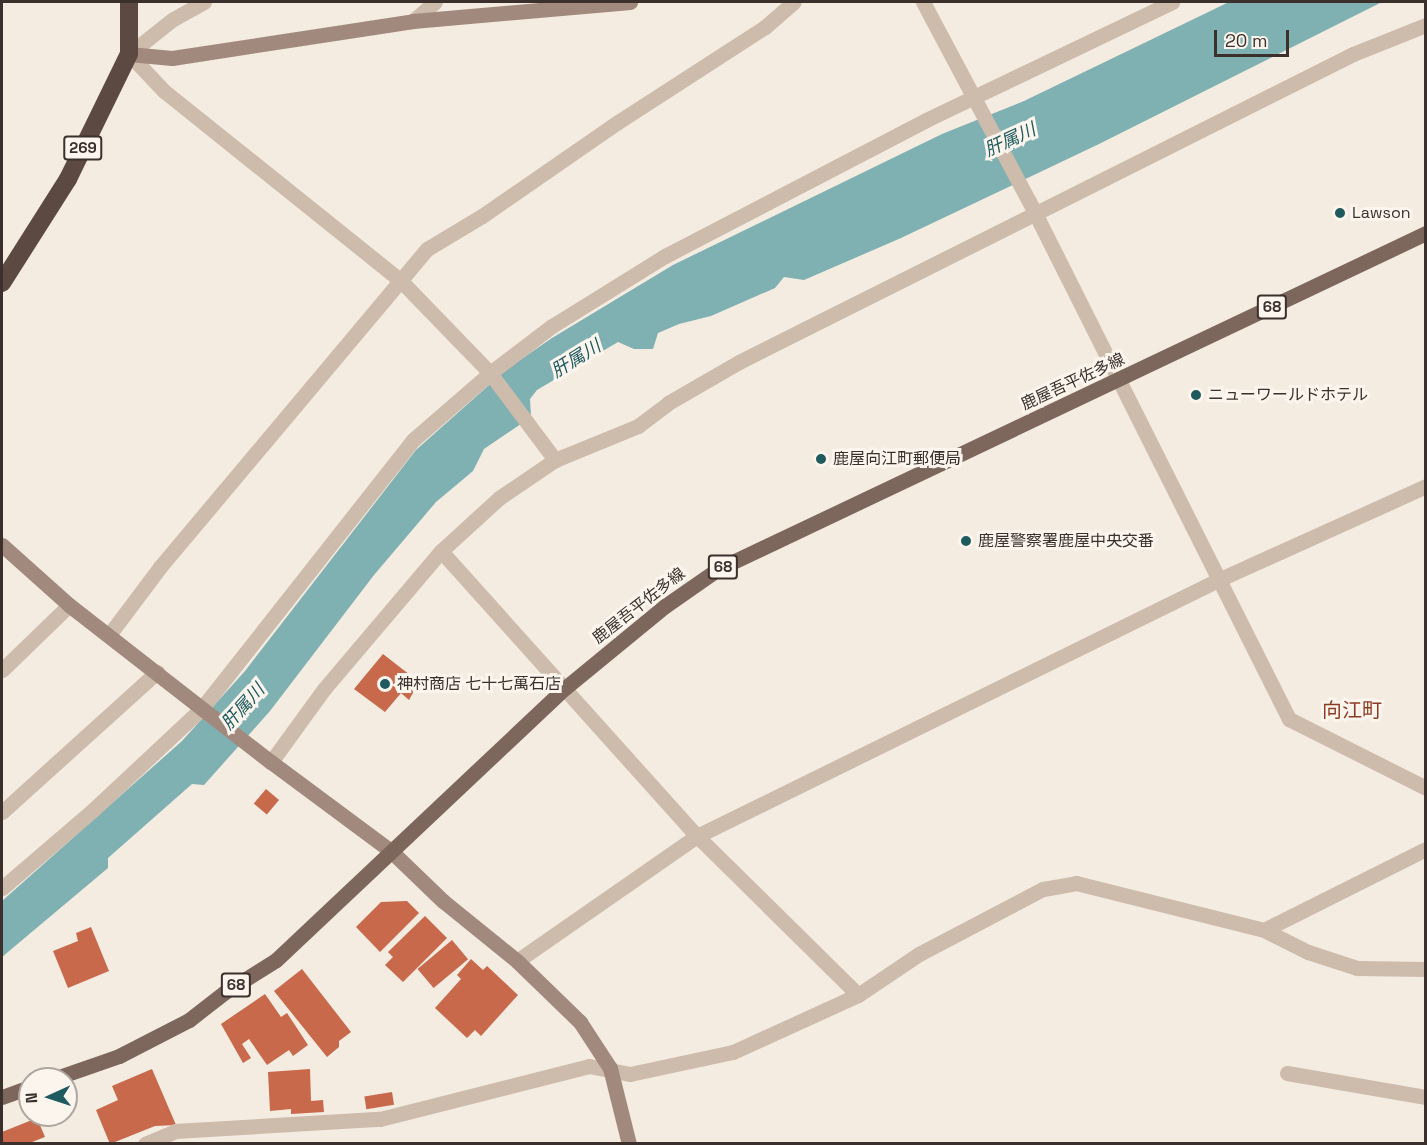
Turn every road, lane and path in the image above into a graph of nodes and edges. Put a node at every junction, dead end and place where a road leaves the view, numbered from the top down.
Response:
1 (129, 2) edge
2 (204, 2) edge
3 (435, 2) edge
4 (630, 2) edge
5 (794, 2) edge
6 (923, 2) edge
7 (1172, 2) edge
8 (413, 21) junction
9 (1425, 25) edge
10 (129, 54) junction
11 (976, 102) junction
12 (1032, 207) junction
13 (1425, 233) edge
14 (399, 280) junction
15 (2, 283) edge
16 (493, 378) junction
17 (1119, 381) junction
18 (555, 460) junction
19 (1425, 486) edge
20 (2, 545) edge
21 (441, 551) junction
22 (1218, 580) junction
23 (69, 605) junction
24 (109, 634) junction
25 (2, 670) edge
26 (157, 672) junction
27 (565, 688) junction
28 (202, 708) junction
29 (271, 762) junction
30 (1425, 788) edge
31 (2, 812) edge
32 (697, 836) junction
33 (1425, 849) edge
34 (393, 852) junction
35 (2, 888) edge
36 (1264, 930) junction
37 (517, 961) junction
38 (1425, 969) edge
39 (858, 995) junction
40 (610, 1068) junction
41 (78, 1070) edge
42 (1287, 1073) dead end
43 (18, 1091) edge
44 (2, 1097) edge
45 (1425, 1097) edge
46 (145, 1143) edge
47 (629, 1143) edge

1 - 10 highway, 269
2 - 10 street
3 - 8 street
4 - 8 street
5 - 14 street
6 - 11 street
7 - 11 street
8 - 10 street
9 - 12 street
10 - 14 street
10 - 15 highway, 269
11 - 12 street
11 - 16 street
12 - 17 street
12 - 18 street
13 - 17 main road, 鹿屋吾平佐多線 / 68
14 - 16 street
14 - 24 street
16 - 18 street
16 - 28 street
17 - 22 street
17 - 27 main road, 鹿屋吾平佐多線 / 68
18 - 21 street
19 - 22 street
20 - 23 street
21 - 27 street
21 - 29 street
22 - 30 street
22 - 32 street
23 - 24 street
23 - 25 street
24 - 26 street
26 - 28 street
26 - 31 street
27 - 32 street
27 - 34 main road, 鹿屋吾平佐多線 / 68
28 - 29 street
28 - 35 street
29 - 34 street
32 - 37 street
32 - 39 street
33 - 36 street
34 - 37 street
34 - 41 main road, 鹿屋吾平佐多線 / 68
36 - 38 street
36 - 39 street
37 - 40 street
39 - 40 street
40 - 46 street
40 - 47 street
42 - 45 street
43 - 44 main road

